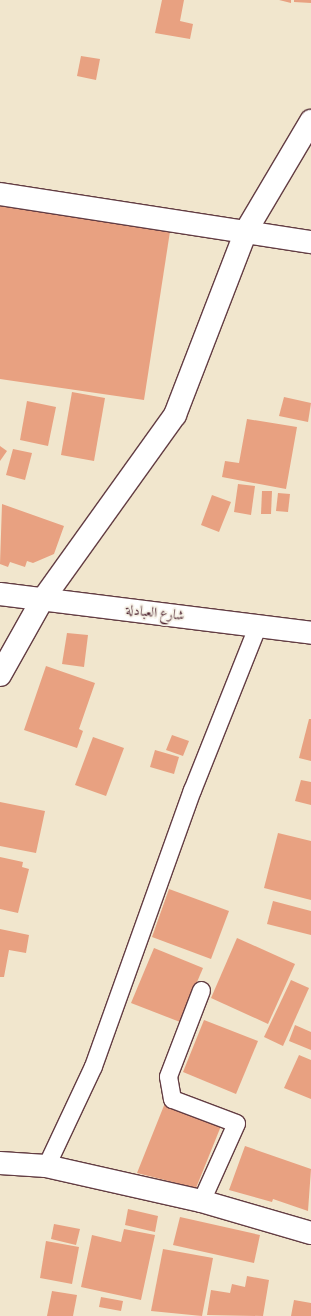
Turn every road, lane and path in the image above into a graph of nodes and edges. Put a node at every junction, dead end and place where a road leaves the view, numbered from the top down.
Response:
1 (311, 121) edge
2 (0, 194) edge
3 (246, 231) junction
4 (311, 242) edge
5 (0, 594) edge
6 (41, 602) junction
7 (258, 624) junction
8 (311, 633) edge
9 (0, 675) edge
10 (201, 990) dead end
11 (0, 1163) edge
12 (46, 1166) junction
13 (201, 1201) junction
14 (311, 1233) edge

1 - 3 street
2 - 3 street
3 - 4 street
3 - 6 street
5 - 6 street, شارع العبادلة
6 - 7 street, شارع العبادلة
6 - 9 street
7 - 8 street, شارع العبادلة
7 - 12 lane
10 - 13 lane
11 - 12 street
12 - 13 street
13 - 14 street

